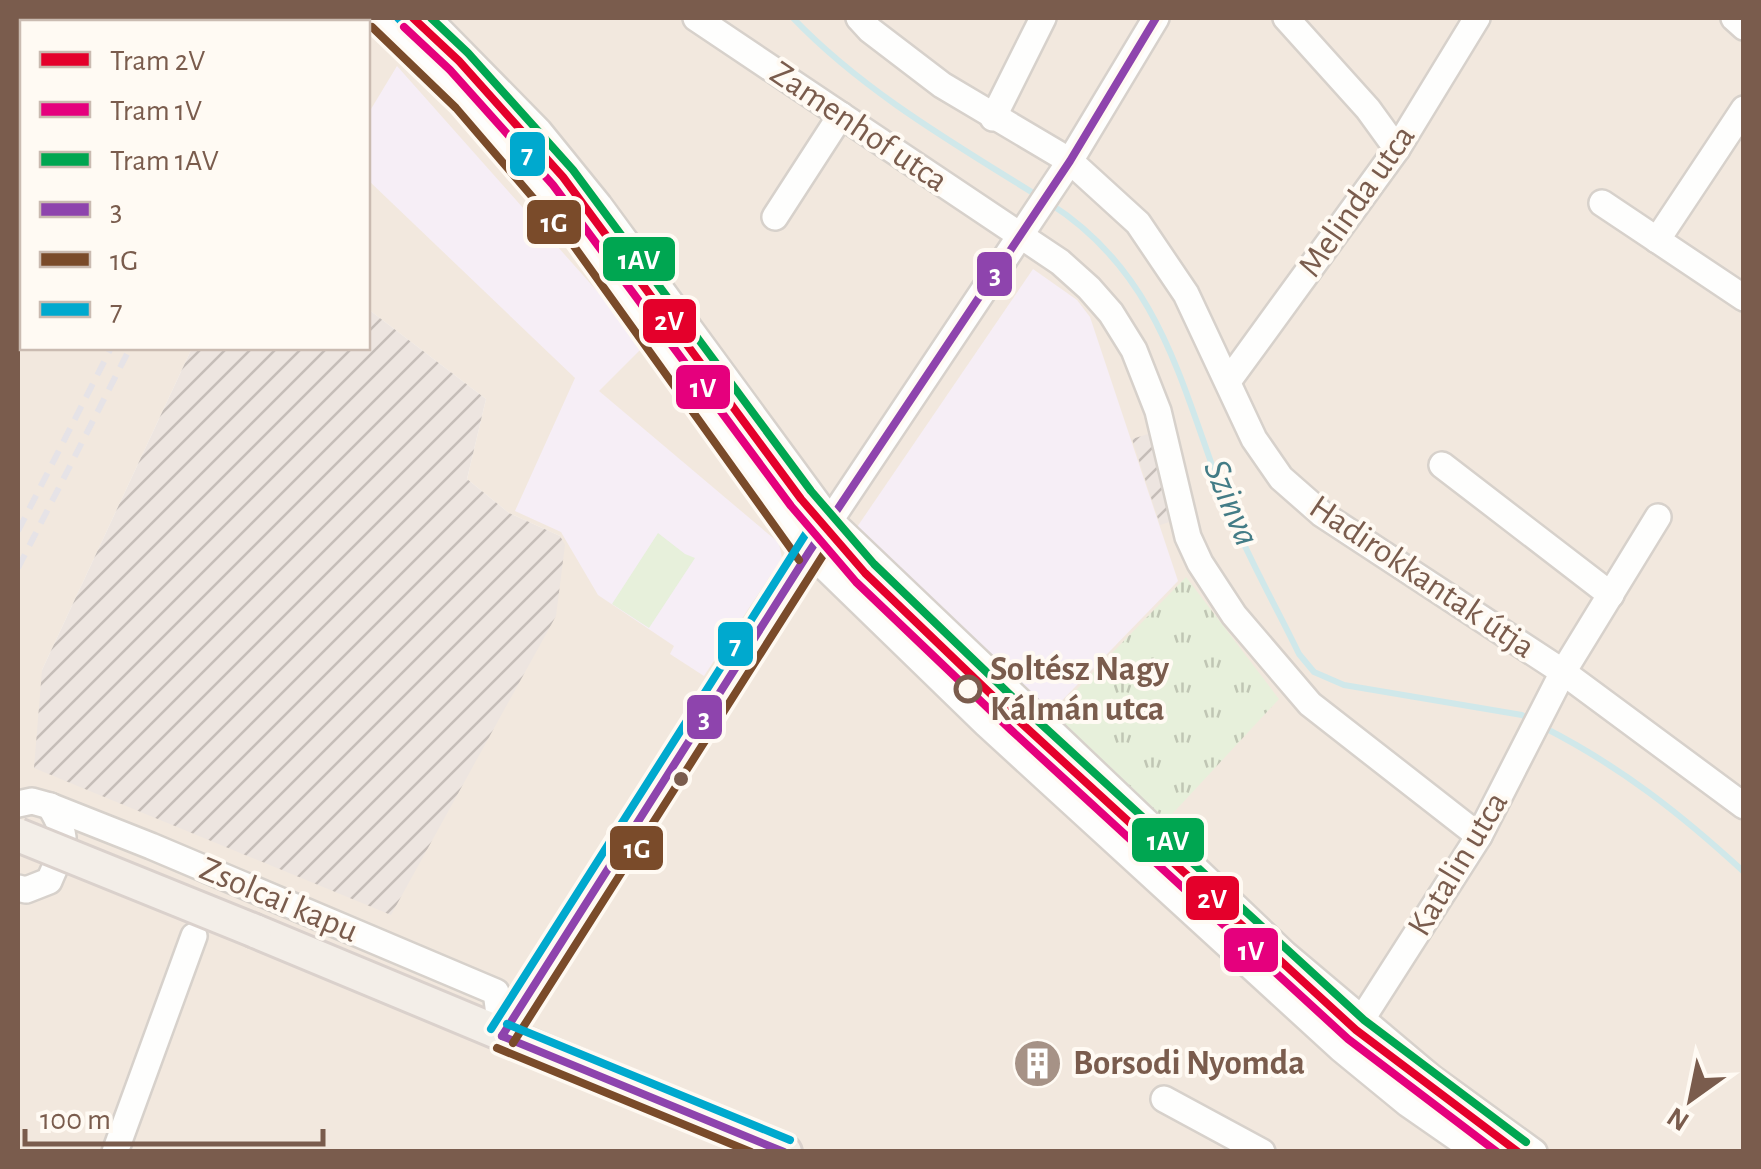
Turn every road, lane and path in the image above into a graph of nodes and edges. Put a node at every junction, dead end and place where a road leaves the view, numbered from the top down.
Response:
1 (380, 18) edge
2 (428, 18) edge
3 (696, 18) edge
4 (859, 18) edge
5 (1043, 18) edge
6 (1156, 18) edge
7 (1286, 18) edge
8 (1478, 18) edge
9 (1734, 18) edge
10 (1744, 27) edge
11 (1744, 109) edge
12 (841, 115) junction
13 (993, 118) junction
14 (1397, 148) junction
15 (1065, 169) junction
16 (1602, 203) dead end
17 (775, 217) dead end
18 (1021, 236) junction
19 (1657, 240) junction
20 (1744, 298) edge
21 (1229, 380) junction
22 (1442, 464) dead end
23 (1658, 517) dead end
24 (830, 520) junction
25 (809, 552) junction
26 (1611, 594) junction
27 (1564, 672) junction
28 (18, 804) edge
29 (50, 806) junction
30 (1744, 806) edge
31 (18, 835) edge
32 (1479, 836) junction
33 (18, 888) edge
34 (194, 936) dead end
35 (1361, 1021) junction
36 (502, 1036) junction
37 (1342, 1049) junction
38 (1164, 1098) dead end
39 (734, 1142) edge
40 (115, 1152) edge
41 (785, 1152) edge
42 (1262, 1152) edge
43 (1477, 1152) edge
44 (1534, 1152) edge

1 - 25 street
2 - 24 street
3 - 12 street, Zamenhof utca
4 - 13 street, Hadirokkantak útja
5 - 13 street
6 - 15 street
7 - 14 street
8 - 14 street, Melinda utca
9 - 10 street
11 - 19 street
12 - 17 street
12 - 18 street, Zamenhof utca
13 - 15 street, Hadirokkantak útja
14 - 21 street, Melinda utca
15 - 18 street
15 - 21 street, Hadirokkantak útja
16 - 19 street
18 - 24 street
18 - 32 street, Zamenhof utca
19 - 20 street
21 - 27 street, Hadirokkantak útja
22 - 26 street
23 - 26 street, Katalin utca
24 - 25 street
24 - 35 street
25 - 36 street
25 - 37 street
26 - 27 street, Katalin utca
27 - 30 street, Hadirokkantak útja
27 - 32 street, Katalin utca
28 - 29 street, Zsolcai kapu
29 - 33 street
29 - 36 street, Zsolcai kapu
31 - 36 main road, Zsolcai kapu, bridge
32 - 35 street, Katalin utca
34 - 40 street
35 - 37 street, Katalin utca
35 - 44 street
36 - 39 main road, Zsolcai kapu
37 - 43 street
38 - 42 street
39 - 41 main road, Zsolcai kapu

